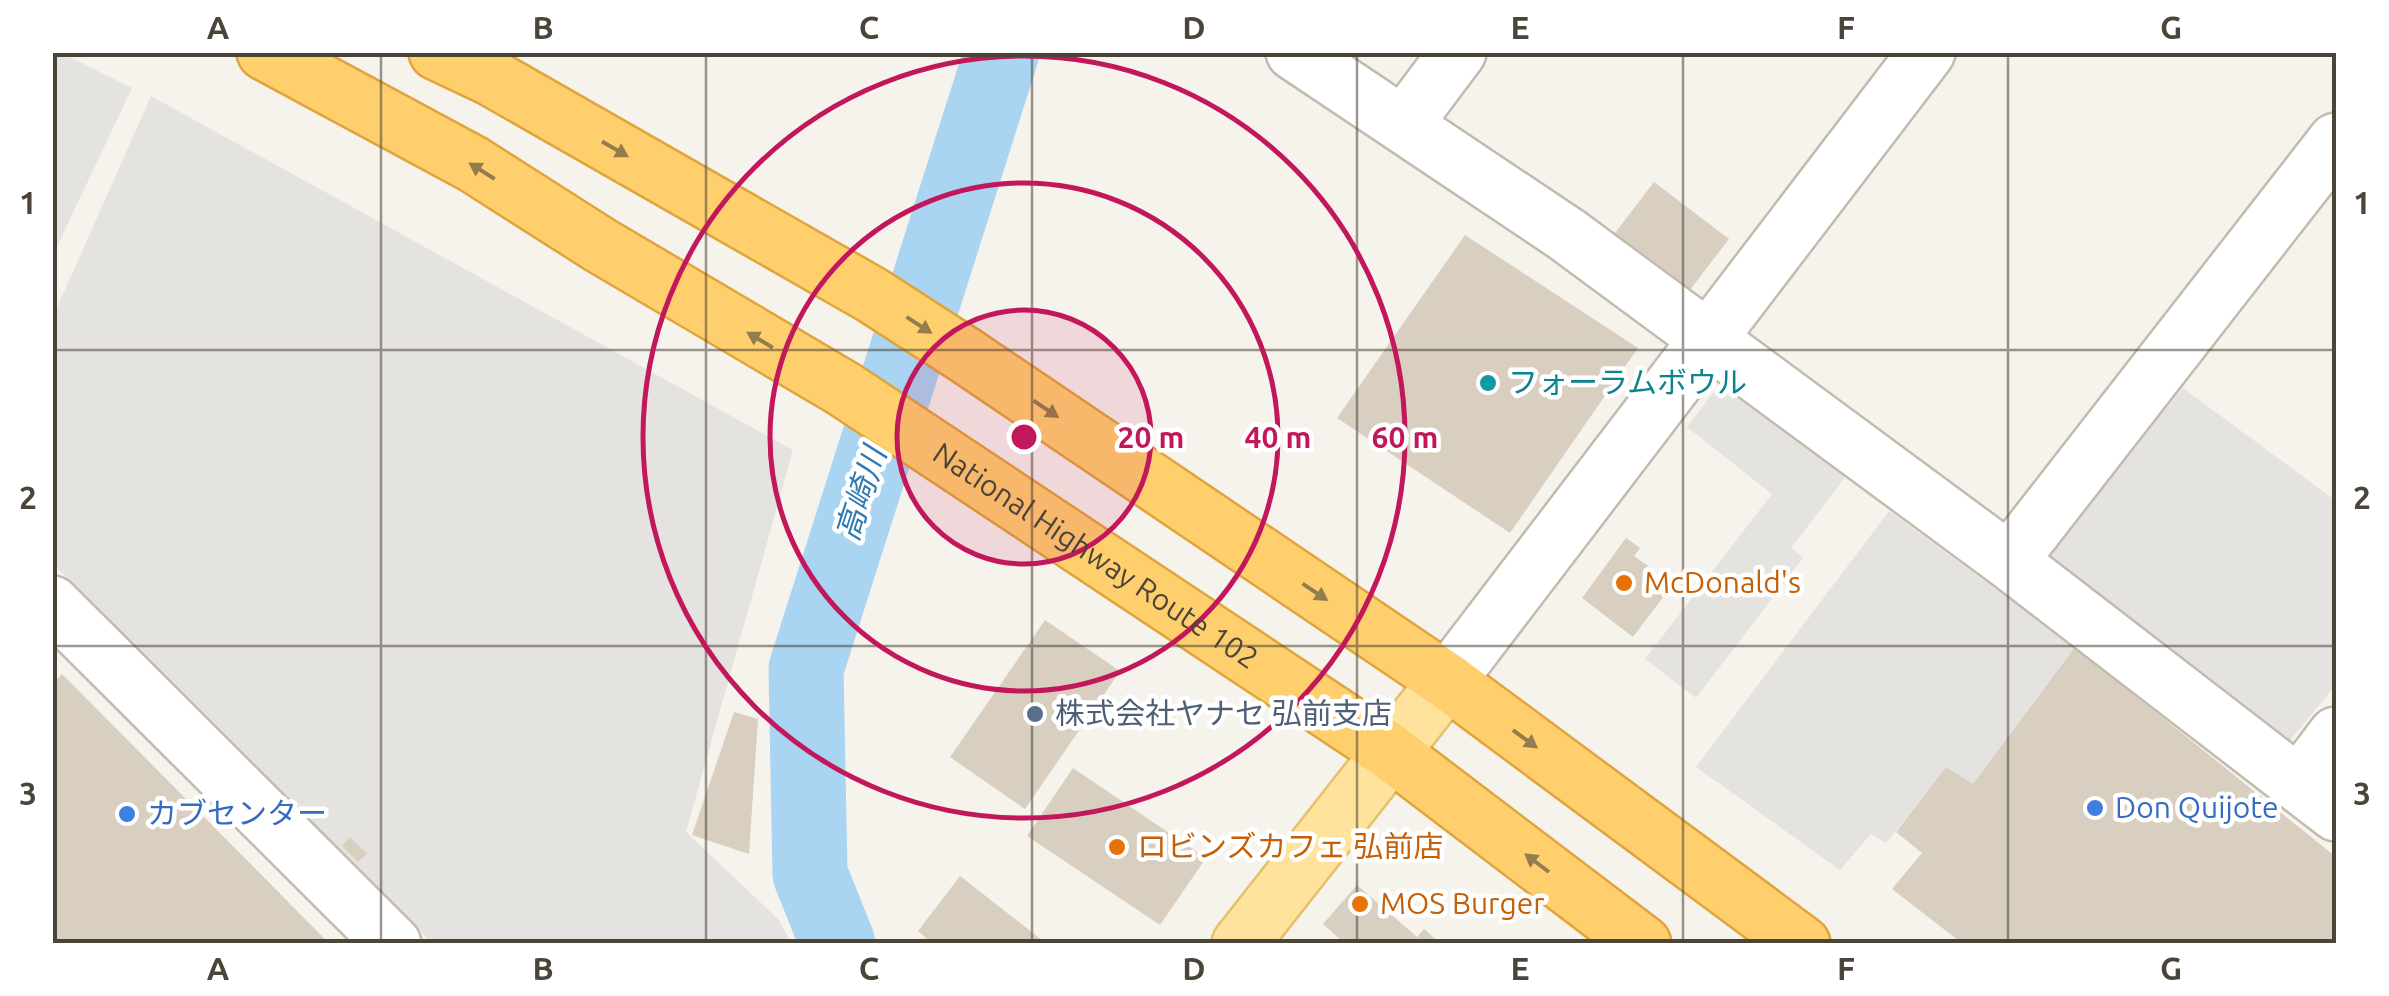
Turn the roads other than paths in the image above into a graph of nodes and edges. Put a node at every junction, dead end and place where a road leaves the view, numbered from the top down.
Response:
1 (265, 52) edge
2 (438, 52) edge
3 (1294, 52) edge
4 (1458, 52) edge
5 (1927, 52) edge
6 (476, 65) edge
7 (1404, 124) junction
8 (2336, 141) edge
9 (1707, 337) junction
10 (2009, 561) junction
11 (52, 604) edge
12 (1447, 681) junction
13 (2336, 734) edge
14 (1388, 751) junction
15 (2318, 798) edge
16 (393, 944) edge
17 (1240, 944) edge
18 (1642, 944) edge
19 (1802, 944) edge

14 -> 1 highway, National Highway Route 102
2 - 6 highway
3 - 7 street
4 - 7 street
5 - 9 street
6 -> 12 highway
7 - 9 street
8 - 10 street
9 - 10 street
9 - 12 street
10 - 15 street
11 - 16 street
12 - 14 main road
12 -> 19 highway
13 - 15 street
14 - 17 main road
18 -> 14 highway, National Highway Route 102

